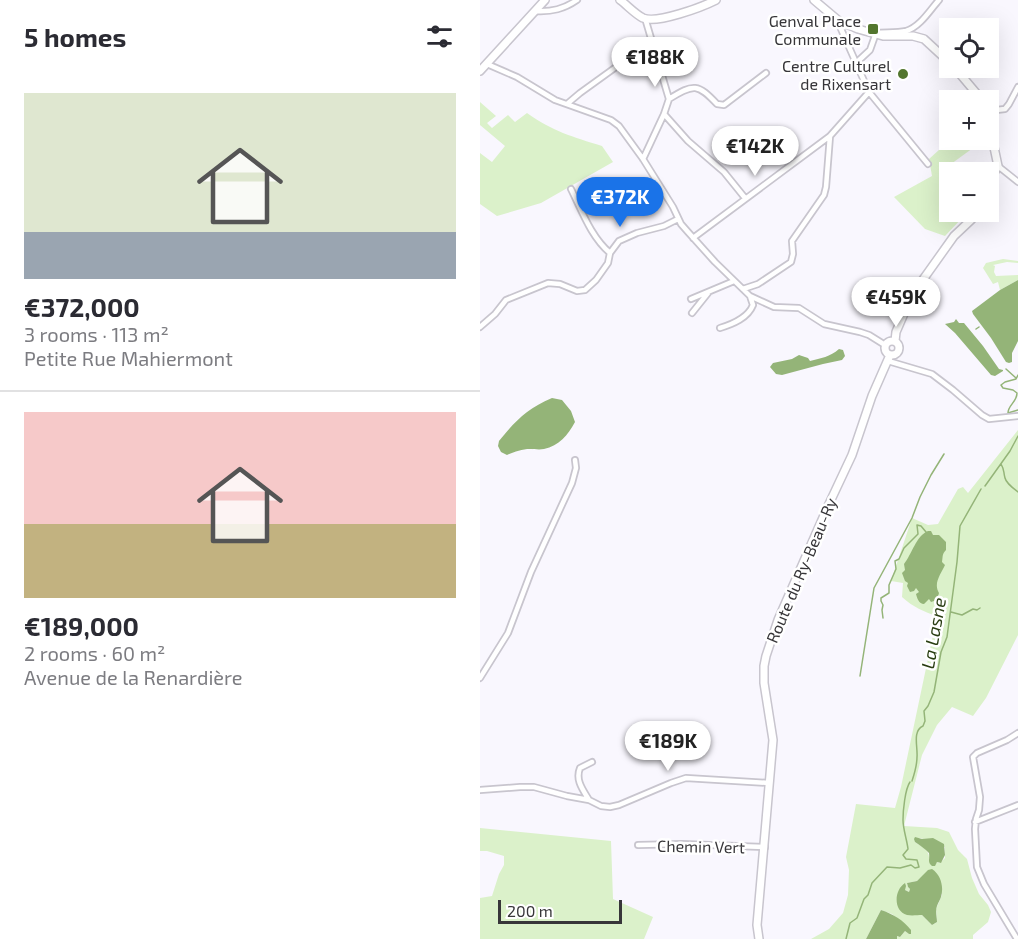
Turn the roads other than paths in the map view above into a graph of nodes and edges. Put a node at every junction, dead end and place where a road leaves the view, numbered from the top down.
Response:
1 (545, 0) edge
2 (577, 0) edge
3 (621, 0) edge
4 (716, 0) edge
5 (814, 0) edge
6 (939, 0) edge
7 (535, 11) junction
8 (645, 18) junction
9 (841, 23) junction
10 (876, 33) junction
11 (652, 41) junction
12 (939, 53) edge
13 (856, 63) junction
14 (487, 64) junction
15 (480, 70) edge
16 (766, 73) dead end
17 (964, 78) edge
18 (1018, 87) edge
19 (975, 90) edge
20 (869, 92) junction
21 (669, 99) junction
22 (567, 104) junction
23 (999, 110) edge
24 (664, 114) junction
25 (830, 135) junction
26 (643, 159) junction
27 (928, 164) dead end
28 (999, 167) edge
29 (1018, 182) edge
30 (571, 189) dead end
31 (745, 198) junction
32 (678, 219) junction
33 (969, 222) edge
34 (693, 238) junction
35 (610, 253) junction
36 (734, 281) junction
37 (742, 289) junction
38 (710, 291) junction
39 (750, 296) junction
40 (692, 299) dead end
41 (692, 313) dead end
42 (480, 327) edge
43 (720, 328) dead end
44 (894, 340) junction
45 (885, 345) junction
46 (889, 358) junction
47 (1018, 416) edge
48 (574, 459) dead end
49 (480, 678) edge
50 (1018, 733) edge
51 (592, 762) dead end
52 (769, 783) junction
53 (480, 790) edge
54 (589, 800) junction
55 (1018, 805) edge
56 (975, 822) junction
57 (638, 845) dead end
58 (765, 847) junction
59 (759, 939) edge
60 (1017, 939) edge

1 - 7 street
2 - 7 street
3 - 8 street
4 - 8 street
5 - 9 street
6 - 10 street
7 - 14 street
8 - 11 street
9 - 10 street
9 - 13 street
10 - 12 street
10 - 13 street
11 - 21 street
11 - 22 street
13 - 20 street
14 - 15 street
14 - 22 street
16 - 21 street
17 - 19 street
18 - 23 street
20 - 25 street
20 - 27 street
21 - 24 street
22 - 26 street
24 - 26 street
24 - 31 street
25 - 31 street
25 - 37 street
26 - 32 street
28 - 29 street
30 - 35 street
31 - 34 street
32 - 34 street
32 - 35 street
33 - 44 street
34 - 36 street
35 - 42 street
36 - 37 street
36 - 38 street
37 - 39 street
38 - 40 street
38 - 41 street
39 - 43 street
39 - 45 street
44 - 45 street
44 - 46 street
45 - 46 street
46 - 47 street
46 - 52 street, Route du Ry-Beau-Ry
48 - 49 street
50 - 56 street
51 - 54 street
52 - 54 street
52 - 58 street, Route du Ry-Beau-Ry
53 - 54 street
55 - 56 street
56 - 60 street
57 - 58 street, Chemin Vert
58 - 59 street, Route du Ry-Beau-Ry

